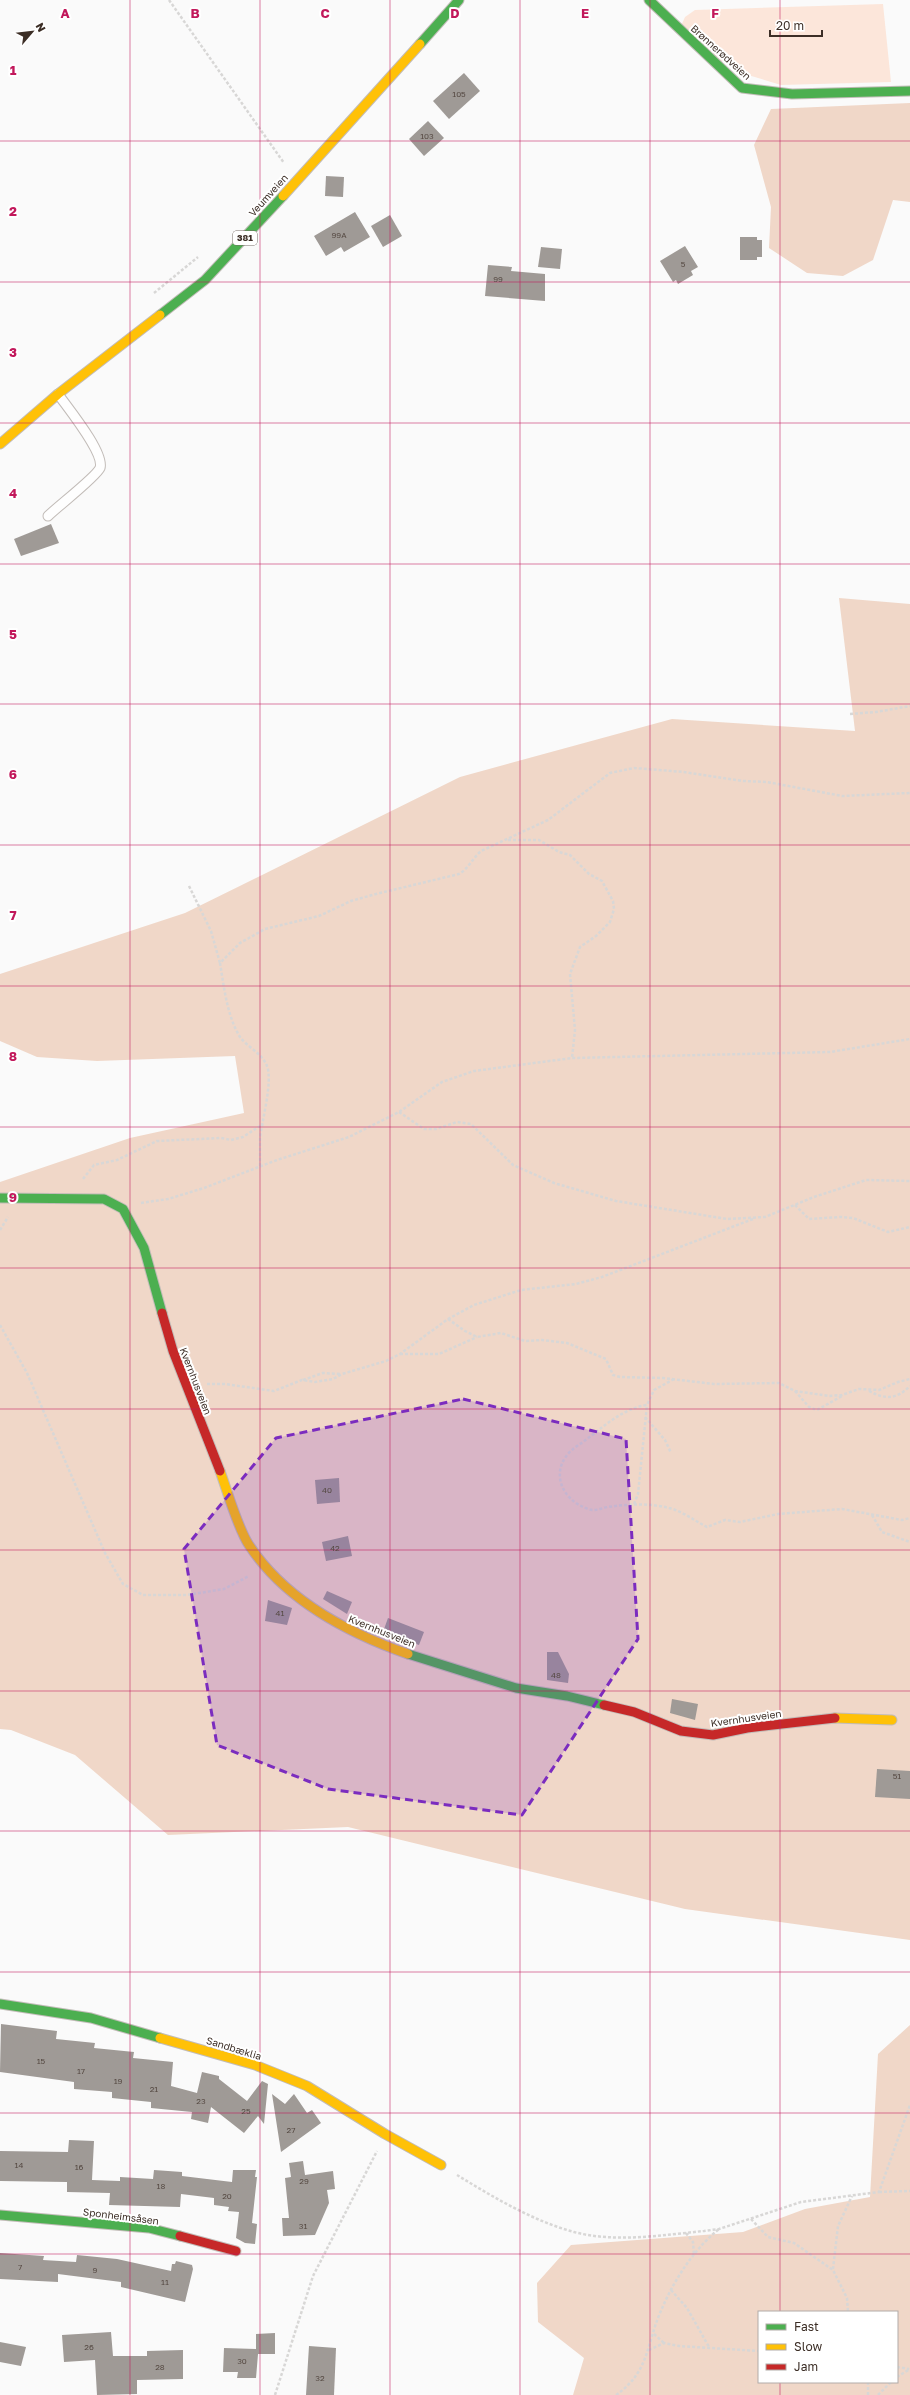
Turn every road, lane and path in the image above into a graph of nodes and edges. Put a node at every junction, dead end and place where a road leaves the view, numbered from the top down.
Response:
1 (169, 0) edge
2 (459, 0) edge
3 (649, 0) edge
4 (910, 91) edge
5 (290, 157) dead end
6 (284, 163) junction
7 (279, 169) dead end
8 (200, 255) dead end
9 (151, 295) dead end
10 (58, 394) junction
11 (0, 444) edge
12 (48, 516) dead end
13 (910, 706) edge
14 (850, 714) dead end
15 (910, 793) edge
16 (508, 840) junction
17 (189, 886) dead end
18 (220, 963) junction
19 (910, 1039) edge
20 (572, 1058) junction
21 (399, 1112) junction
22 (263, 1124) junction
23 (260, 1166) junction
24 (910, 1181) edge
25 (0, 1198) edge
26 (72, 1198) junction
27 (116, 1204) junction
28 (795, 1205) junction
29 (753, 1219) junction
30 (910, 1227) edge
31 (448, 1319) junction
32 (0, 1325) edge
33 (477, 1337) junction
34 (400, 1354) junction
35 (342, 1374) junction
36 (674, 1379) junction
37 (910, 1379) edge
38 (184, 1380) junction
39 (302, 1380) junction
40 (910, 1386) edge
41 (867, 1390) junction
42 (794, 1391) junction
43 (842, 1395) junction
44 (647, 1405) junction
45 (645, 1417) junction
46 (671, 1453) dead end
47 (634, 1504) junction
48 (872, 1514) junction
49 (909, 1519) edge
50 (910, 1542) edge
51 (265, 1566) junction
52 (892, 1720) dead end
53 (0, 2004) edge
54 (910, 2105) edge
55 (385, 2134) junction
56 (441, 2165) joint
57 (910, 2191) edge
58 (879, 2192) junction
59 (852, 2196) junction
60 (0, 2215) edge
61 (751, 2219) junction
62 (719, 2229) junction
63 (685, 2233) junction
64 (236, 2251) dead end
65 (694, 2256) junction
66 (833, 2270) junction
67 (670, 2290) junction
68 (848, 2311) edge
69 (654, 2334) junction
70 (664, 2343) junction
71 (709, 2347) junction
72 (650, 2350) junction
73 (758, 2351) edge
74 (898, 2367) edge
75 (910, 2369) edge
76 (898, 2376) edge
77 (868, 2383) edge
78 (890, 2383) edge
79 (275, 2395) edge
80 (616, 2395) edge
81 (868, 2395) edge
82 (878, 2395) edge

1 - 6 path
2 - 10 street, Veumveien / 381
3 - 4 street, Brønnerødveien
5 - 6 path
6 - 7 path
8 - 9 path
10 - 11 street, Veumveien / 381
10 - 12 lane
13 - 14 path
15 - 16 path
16 - 18 path
16 - 20 path
17 - 18 path
18 - 22 path
19 - 20 path
20 - 21 path
21 - 23 path
21 - 29 path
22 - 23 path
22 - 26 path
23 - 27 path
24 - 28 path
25 - 26 street
26 - 27 street
27 - 38 street, Kvernhusveien
28 - 29 path
28 - 30 path
29 - 31 path
31 - 33 path
31 - 34 path
32 - 51 path
33 - 34 path
33 - 36 path
34 - 35 path
35 - 39 path
35 - 39 path
36 - 42 path
36 - 44 path
37 - 41 path
38 - 39 path
38 - 51 street, Kvernhusveien
40 - 41 path
41 - 43 path
42 - 43 path
42 - 43 path
44 - 45 path
44 - 47 path
45 - 46 path
45 - 47 path
47 - 48 path
48 - 49 path
48 - 50 path
51 - 52 street, Kvernhusveien
53 - 55 street, Sandbæklia
54 - 58 path
55 - 56 street, Sandbæklia
55 - 79 path
56 - 63 path
57 - 58 path
58 - 59 path
59 - 61 path
59 - 66 path
60 - 64 street, Sponheimsåsen
61 - 62 path
61 - 66 path
62 - 63 path
62 - 65 path
63 - 65 path
65 - 67 path
66 - 68 path
67 - 69 path
67 - 71 path
69 - 70 path
69 - 72 path
70 - 71 path
70 - 72 path
71 - 73 path
72 - 80 path
74 - 75 path
75 - 76 path
77 - 81 path
78 - 82 path

